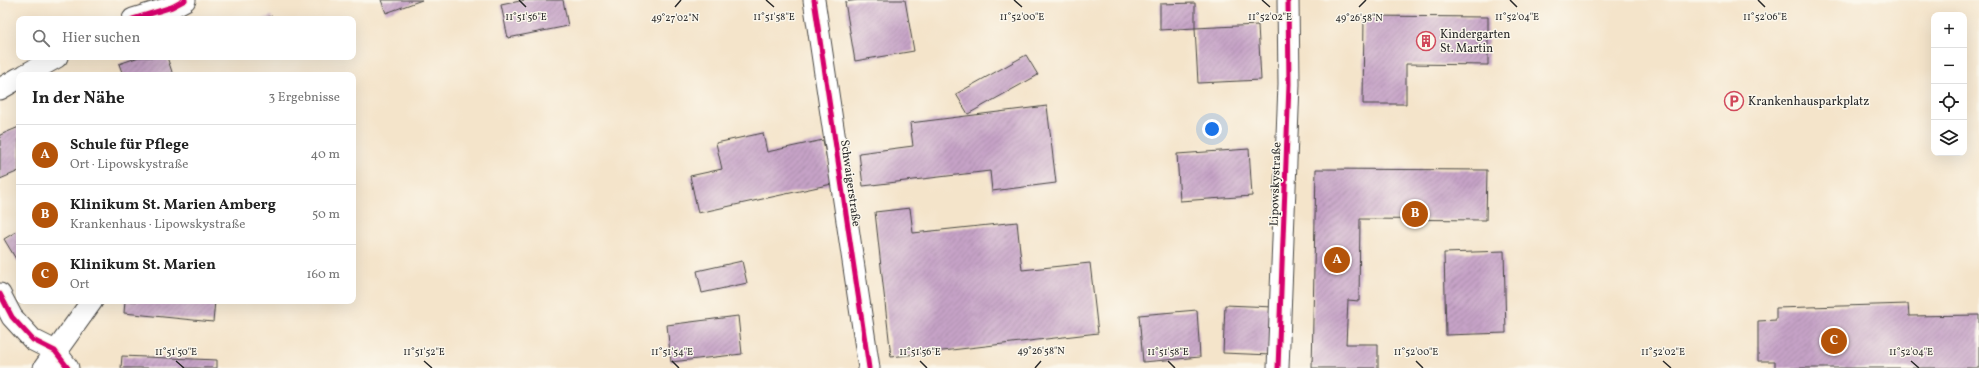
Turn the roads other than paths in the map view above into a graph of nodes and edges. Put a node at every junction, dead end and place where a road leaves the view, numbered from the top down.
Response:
1 (185, 0) edge
2 (814, 0) edge
3 (1288, 0) edge
4 (143, 16) edge
5 (50, 65) edge
6 (32, 72) edge
7 (16, 80) edge
8 (0, 89) edge
9 (0, 294) edge
10 (90, 304) edge
11 (50, 360) edge
12 (68, 368) edge
13 (868, 368) edge
14 (1278, 368) edge

1 - 4 street
2 - 13 street, Schwaigerstraße
3 - 14 street, Lipowskystraße
5 - 6 street
7 - 8 street
9 - 11 street
10 - 11 street
11 - 12 street

